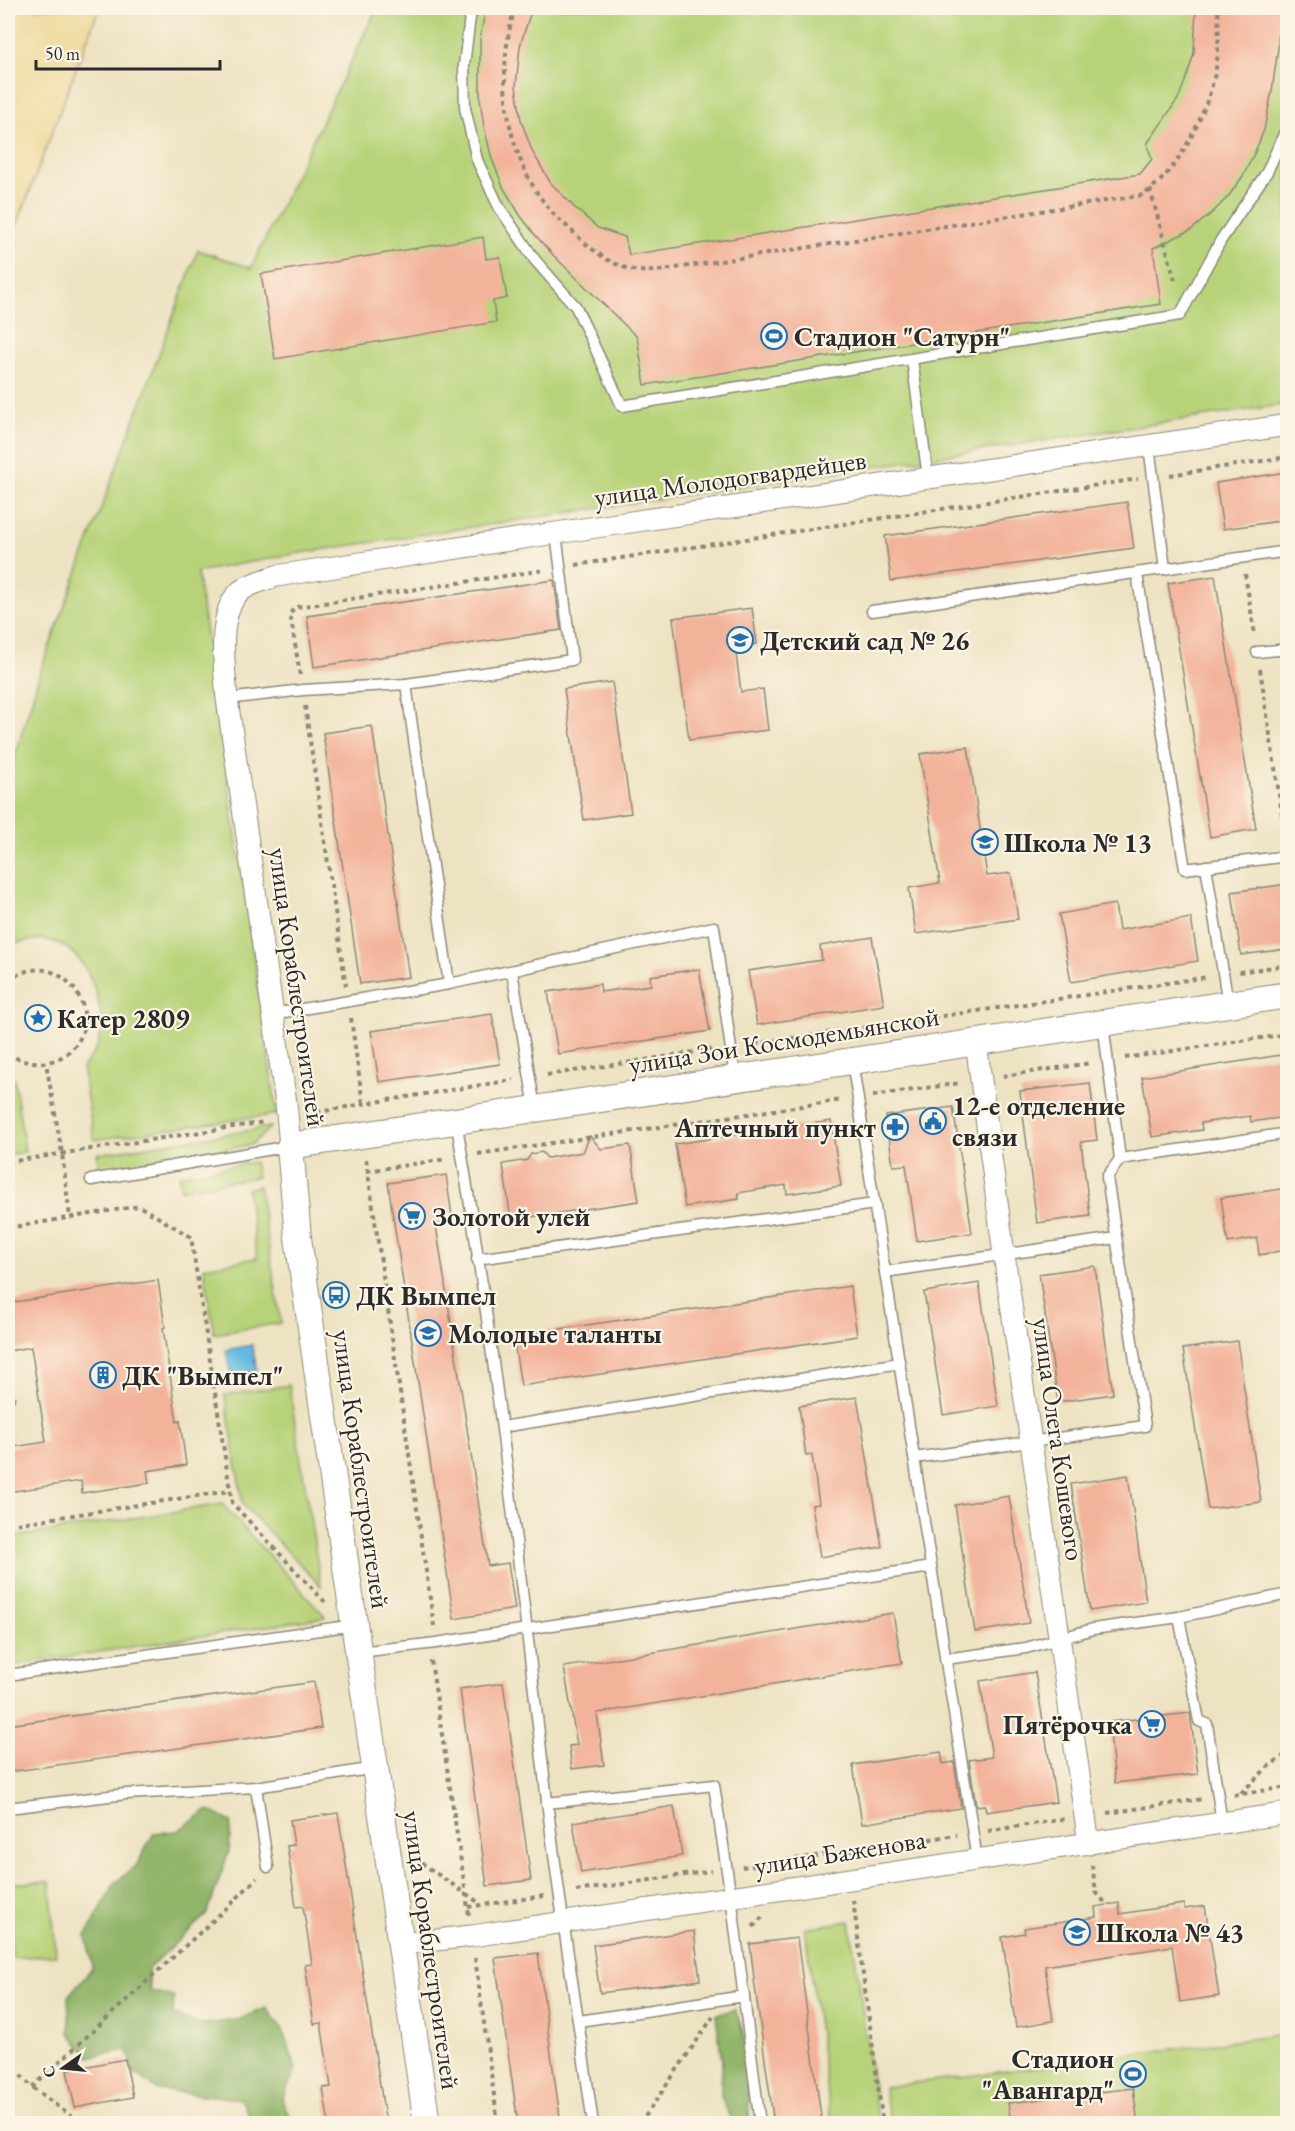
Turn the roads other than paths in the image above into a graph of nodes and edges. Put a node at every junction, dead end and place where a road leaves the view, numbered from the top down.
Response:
1 (474, 8) edge
2 (1287, 125) edge
3 (912, 359) junction
4 (1287, 425) edge
5 (1149, 446) junction
6 (928, 478) junction
7 (556, 532) junction
8 (1287, 551) edge
9 (1165, 568) junction
10 (1137, 574) junction
11 (872, 611) dead end
12 (224, 643) joint
13 (1287, 649) edge
14 (1257, 652) road end
15 (406, 684) junction
16 (227, 699) junction
17 (1287, 856) edge
18 (1206, 866) junction
19 (512, 971) junction
20 (449, 984) junction
21 (1287, 995) edge
22 (1228, 1004) junction
23 (273, 1014) junction
24 (1102, 1023) junction
25 (976, 1042) junction
26 (852, 1060) junction
27 (735, 1078) junction
28 (535, 1108) junction
29 (456, 1120) junction
30 (1287, 1133) edge
31 (290, 1146) junction
32 (1120, 1159) junction
33 (91, 1180) dead end
34 (875, 1204) junction
35 (1116, 1238) junction
36 (1004, 1255) junction
37 (477, 1259) junction
38 (885, 1272) junction
39 (900, 1363) junction
40 (502, 1427) junction
41 (1031, 1442) junction
42 (914, 1458) junction
43 (931, 1568) junction
44 (1287, 1594) edge
45 (1179, 1617) junction
46 (351, 1626) junction
47 (528, 1630) junction
48 (1059, 1638) junction
49 (359, 1652) junction
50 (945, 1659) junction
51 (8, 1675) edge
52 (375, 1768) junction
53 (256, 1787) junction
54 (548, 1803) junction
55 (8, 1808) edge
56 (1287, 1813) edge
57 (1222, 1823) junction
58 (1090, 1851) junction
59 (977, 1860) junction
60 (268, 1867) road end
61 (731, 1897) junction
62 (564, 1922) junction
63 (401, 1944) junction
64 (744, 1996) junction
65 (579, 2021) junction
66 (427, 2124) edge
67 (593, 2124) edge
68 (760, 2124) edge

1 - 3 lane
2 - 3 lane
3 - 6 lane
4 - 5 street, улица Молодогвардейцев
5 - 6 street, улица Молодогвардейцев
5 - 9 lane
6 - 7 street, улица Молодогвардейцев
7 - 12 street, улица Молодогвардейцев
7 - 15 lane
8 - 9 lane
9 - 10 lane
10 - 11 lane
10 - 18 lane
12 - 16 street, улица Кораблестроителей
13 - 14 lane
15 - 16 lane
15 - 20 lane
16 - 23 street, улица Кораблестроителей
17 - 18 lane
18 - 22 lane
19 - 20 lane
19 - 27 lane
19 - 28 lane
20 - 23 lane
21 - 22 street, улица Зои Космодемьянской
22 - 24 street, улица Зои Космодемьянской
23 - 31 street, улица Кораблестроителей
24 - 25 street, улица Зои Космодемьянской
24 - 32 lane
25 - 26 street, улица Зои Космодемьянской
25 - 36 street, улица Олега Кошевого
26 - 27 street, улица Зои Космодемьянской
26 - 34 lane
27 - 28 street, улица Зои Космодемьянской
28 - 29 street, улица Зои Космодемьянской
29 - 31 street, улица Зои Космодемьянской
29 - 37 lane
30 - 32 lane
31 - 33 lane
31 - 46 street, улица Кораблестроителей
32 - 35 lane
34 - 37 lane
34 - 38 lane
35 - 36 lane
35 - 41 lane
36 - 38 lane
36 - 41 street, улица Олега Кошевого
37 - 40 lane
38 - 39 lane
39 - 40 lane
39 - 42 lane
40 - 47 lane
41 - 42 lane
41 - 48 street, улица Олега Кошевого
42 - 43 lane
43 - 47 lane
43 - 50 lane
44 - 45 lane
45 - 48 lane
45 - 57 lane
46 - 49 street, улица Кораблестроителей
46 - 51 lane
47 - 49 lane
47 - 54 lane
48 - 50 lane
48 - 58 street, улица Олега Кошевого
49 - 52 street, улица Кораблестроителей
50 - 59 lane
52 - 53 lane
52 - 63 street, улица Кораблестроителей
53 - 55 lane
53 - 60 lane
54 - 61 lane
54 - 62 lane
56 - 57 street, улица Баженова
57 - 58 street, улица Баженова
58 - 59 street, улица Баженова
59 - 61 street, улица Баженова
61 - 62 street, улица Баженова
61 - 64 lane
62 - 63 street, улица Баженова
62 - 65 lane
63 - 66 street, улица Кораблестроителей
64 - 65 lane
64 - 68 lane
65 - 67 lane

